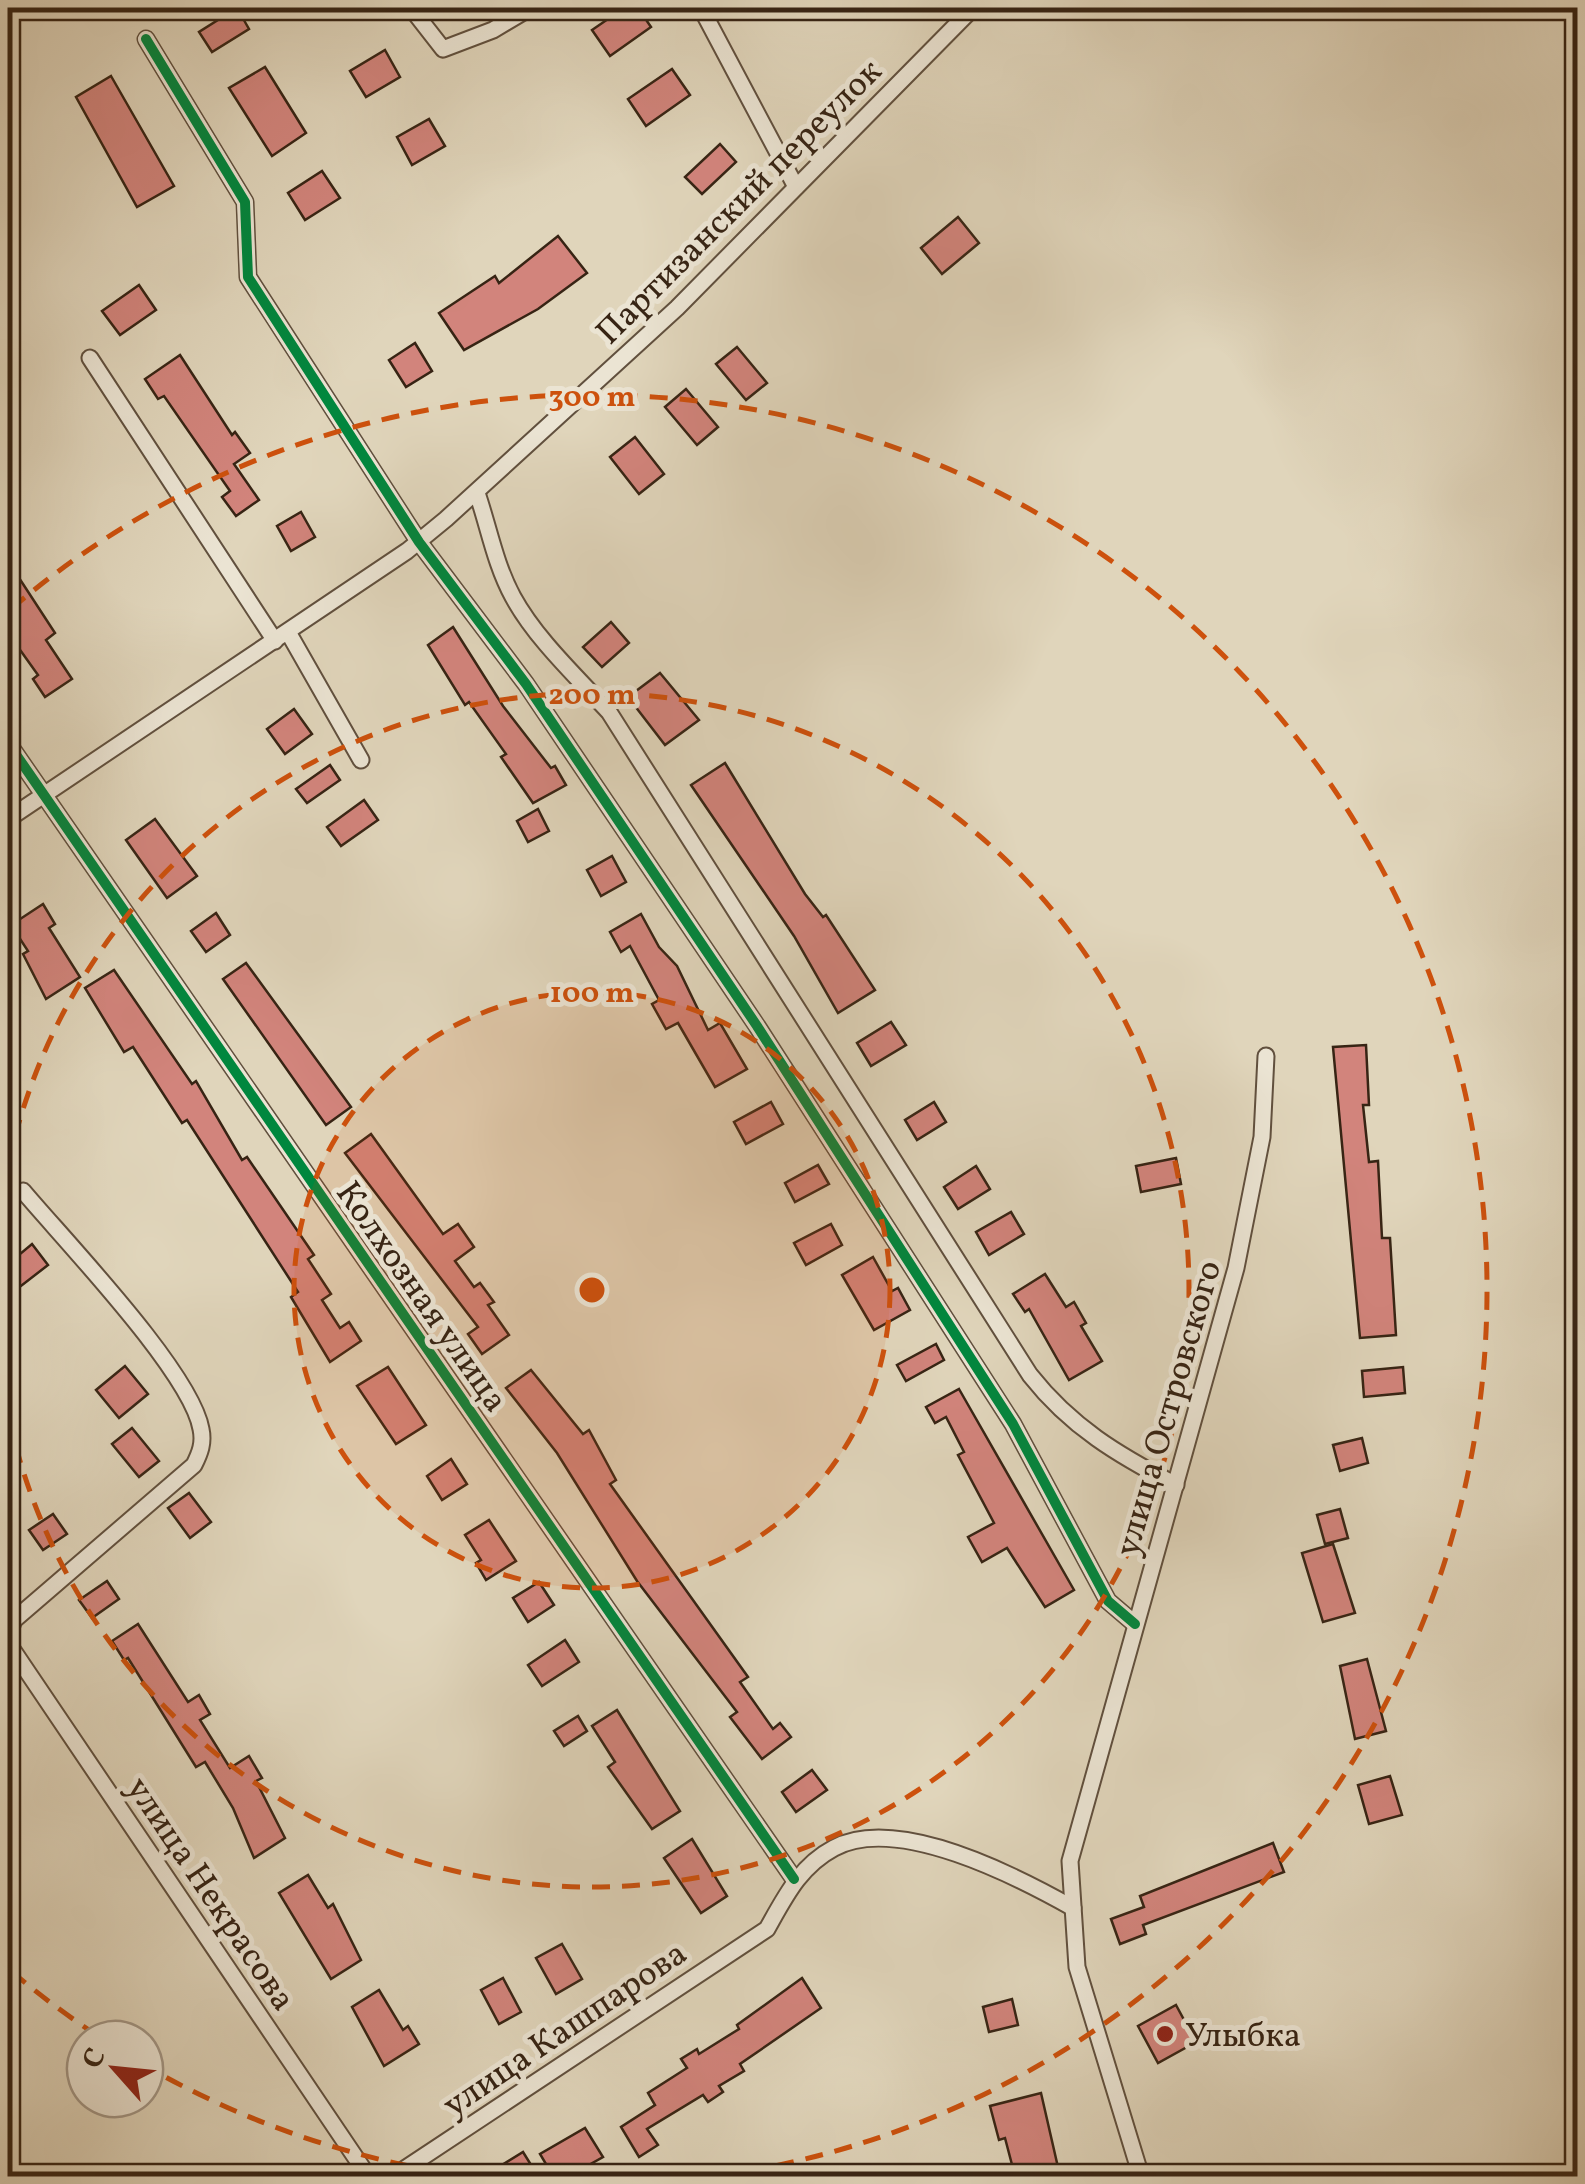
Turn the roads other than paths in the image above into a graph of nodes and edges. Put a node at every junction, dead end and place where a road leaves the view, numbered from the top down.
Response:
1 (411, 8) edge
2 (530, 8) edge
3 (700, 8) edge
4 (973, 8) edge
5 (146, 39) dead end
6 (796, 188) junction
7 (90, 358) dead end
8 (477, 493) junction
9 (418, 542) junction
10 (281, 636) junction
11 (8, 743) edge
12 (361, 760) dead end
13 (42, 796) junction
14 (8, 819) edge
15 (1266, 1056) dead end
16 (23, 1191) dead end
17 (1176, 1485) junction
18 (1134, 1624) junction
19 (8, 1639) edge
20 (16, 1658) junction
21 (8, 1682) edge
22 (794, 1879) junction
23 (1073, 1908) junction
24 (368, 2176) edge
25 (394, 2176) edge
26 (1141, 2176) edge

1 - 2 street
3 - 6 street
4 - 6 street, Партизанский переулок
5 - 9 street
6 - 8 street, Партизанский переулок
7 - 10 street
8 - 9 street, Партизанский переулок
8 - 17 street, улица Островского
9 - 10 street, Партизанский переулок
9 - 18 street
10 - 12 street
10 - 13 street, Партизанский переулок
11 - 13 street, Колхозная улица
13 - 14 street, Партизанский переулок
13 - 22 street, Колхозная улица
15 - 17 street, улица Островского
16 - 19 street
17 - 18 street, улица Островского
18 - 23 street, улица Островского
19 - 20 street, улица Некрасова
20 - 21 street
20 - 24 street, улица Некрасова
22 - 23 street
22 - 25 street, улица Кашпарова
23 - 26 street, улица Островского

